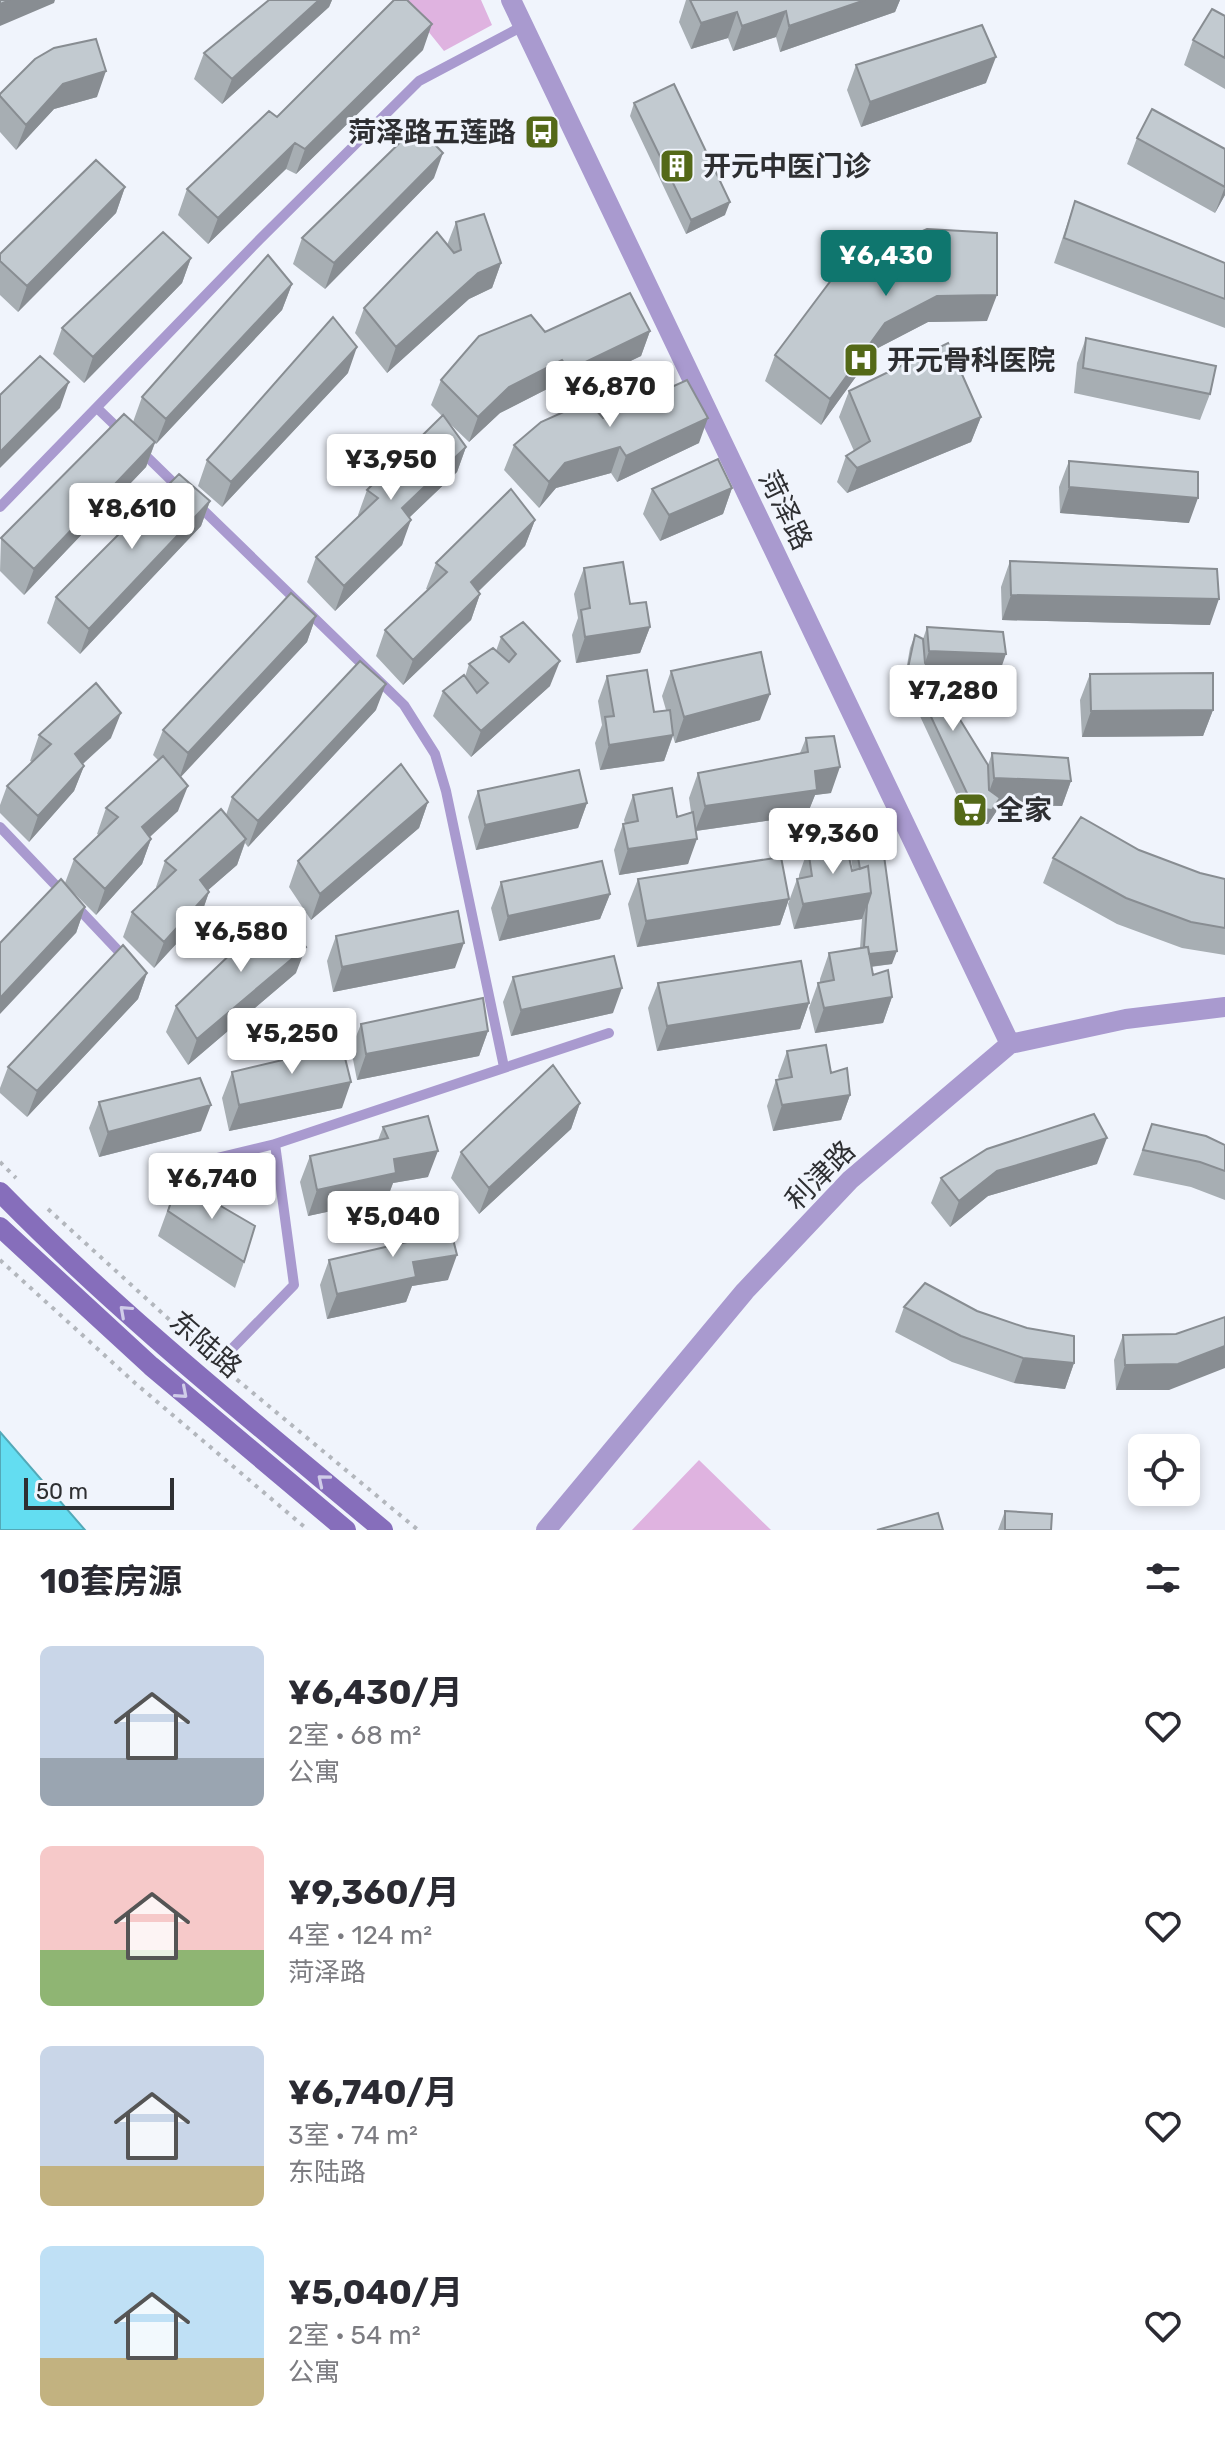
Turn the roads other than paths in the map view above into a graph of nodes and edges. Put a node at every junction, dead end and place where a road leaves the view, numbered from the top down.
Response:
1 (511, 0) edge
2 (523, 26) junction
3 (97, 408) junction
4 (0, 507) edge
5 (0, 827) edge
6 (140, 973) edge
7 (1225, 1007) edge
8 (609, 1033) dead end
9 (1010, 1044) junction
10 (504, 1067) junction
11 (275, 1144) junction
12 (167, 1170) dead end
13 (0, 1192) edge
14 (0, 1227) edge
15 (218, 1363) road end
16 (346, 1530) edge
17 (383, 1530) edge
18 (546, 1530) edge

1 - 2 street, 菏泽路
2 - 3 lane
2 - 9 street, 菏泽路
3 - 4 lane
3 - 10 lane
5 - 6 lane
7 - 9 street, 利津路
8 - 10 lane
9 - 18 street, 利津路
10 - 11 lane
11 - 12 lane
11 - 15 lane
17 -> 13 main road, 东陆路
14 -> 16 main road, 东陆路

